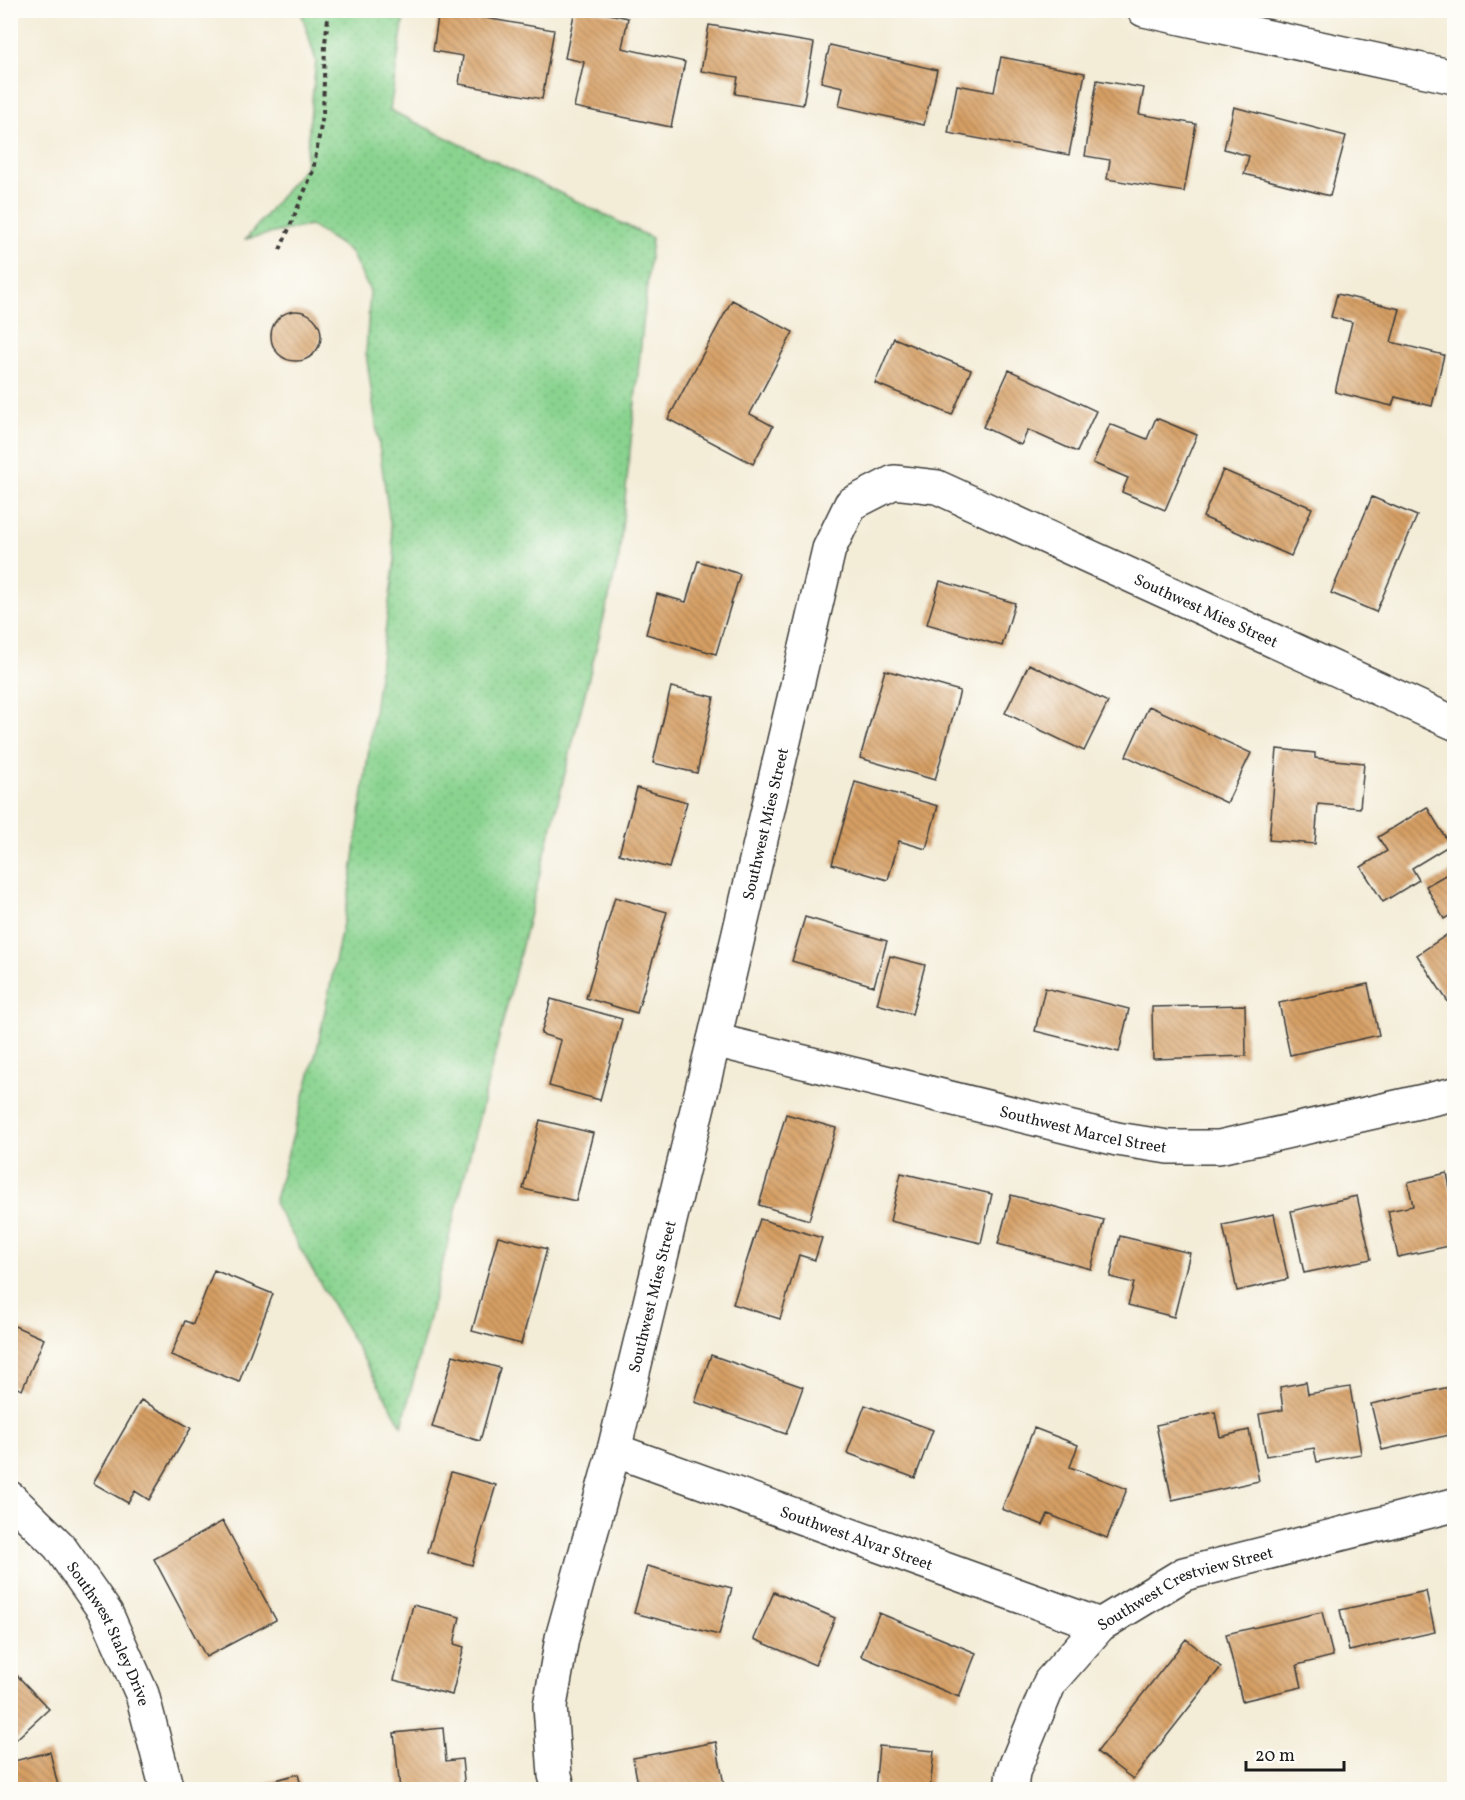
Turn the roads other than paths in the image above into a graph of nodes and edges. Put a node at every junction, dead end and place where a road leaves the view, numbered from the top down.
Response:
1 (1144, 10) edge
2 (1150, 11) edge
3 (1455, 77) edge
4 (1455, 723) edge
5 (714, 1040) junction
6 (1455, 1094) edge
7 (614, 1450) junction
8 (10, 1498) edge
9 (1455, 1505) edge
10 (1100, 1625) junction
11 (167, 1790) edge
12 (559, 1790) edge
13 (1011, 1790) edge

1 - 2 street
2 - 3 street
4 - 5 street, Southwest Mies Street
5 - 6 street, Southwest Marcel Street
5 - 7 street, Southwest Mies Street
7 - 10 street, Southwest Alvar Street
7 - 12 street, Southwest Mies Street
8 - 11 street, Southwest Staley Drive
9 - 10 street, Southwest Crestview Street
10 - 13 street, Southwest Crestview Street

